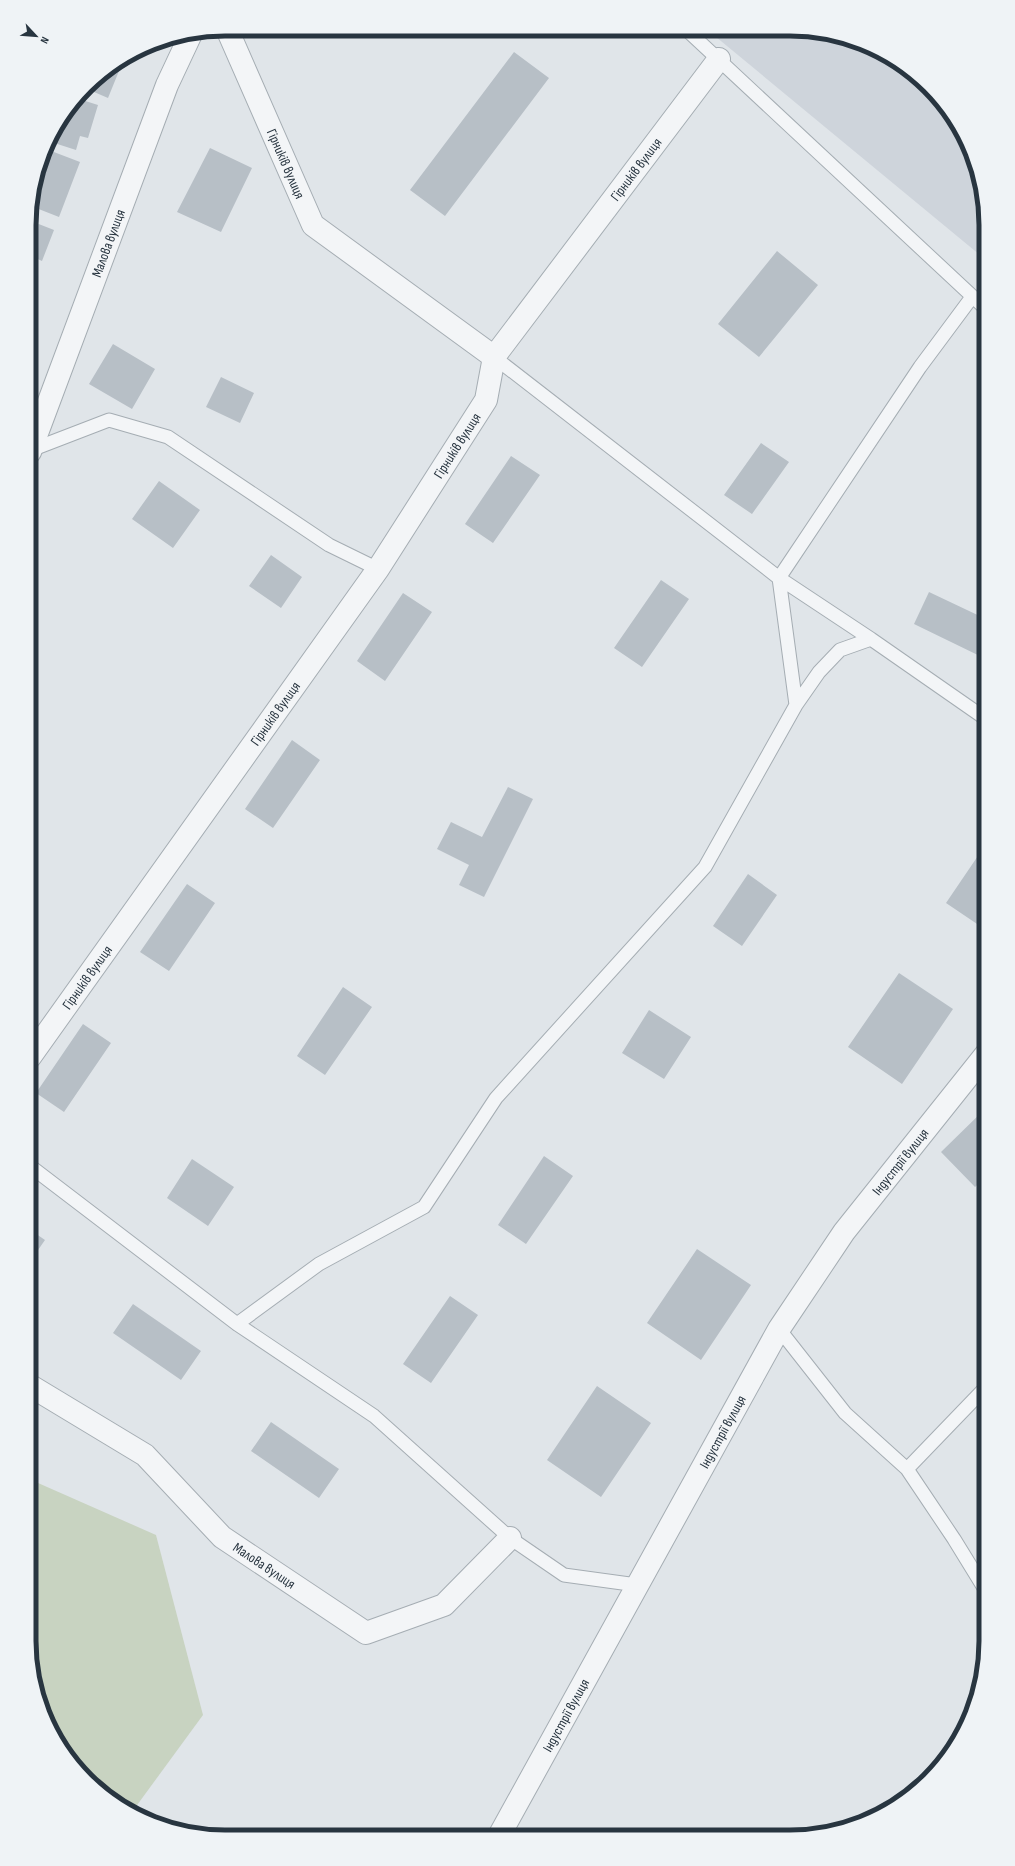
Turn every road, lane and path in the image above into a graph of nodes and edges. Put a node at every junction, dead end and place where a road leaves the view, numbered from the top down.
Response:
1 (230, 36) edge
2 (693, 36) edge
3 (188, 40) edge
4 (719, 59) junction
5 (972, 297) junction
6 (979, 303) edge
7 (494, 357) junction
8 (36, 438) edge
9 (36, 449) edge
10 (378, 569) junction
11 (778, 578) junction
12 (871, 639) junction
13 (796, 705) junction
14 (979, 714) edge
15 (36, 1049) edge
16 (979, 1063) edge
17 (36, 1171) edge
18 (237, 1324) junction
19 (779, 1329) junction
20 (36, 1389) edge
21 (979, 1394) edge
22 (907, 1469) junction
23 (510, 1538) junction
24 (979, 1580) edge
25 (637, 1585) junction
26 (502, 1830) edge

1 - 7 street, Гірників вулиця
2 - 4 lane
3 - 8 street, Малова вулиця
4 - 5 lane
4 - 7 street, Гірників вулиця
5 - 6 lane
5 - 11 lane
7 - 10 street, Гірників вулиця
7 - 11 lane
9 - 10 lane
10 - 15 street, Гірників вулиця
11 - 12 lane
11 - 13 lane
12 - 13 lane
12 - 14 lane
13 - 18 lane
16 - 19 street, Індустрії вулиця
17 - 18 lane
18 - 23 lane
19 - 22 lane
19 - 25 street, Індустрії вулиця
20 - 23 street, Малова вулиця
21 - 22 lane
22 - 24 lane
23 - 25 lane
25 - 26 street, Індустрії вулиця

